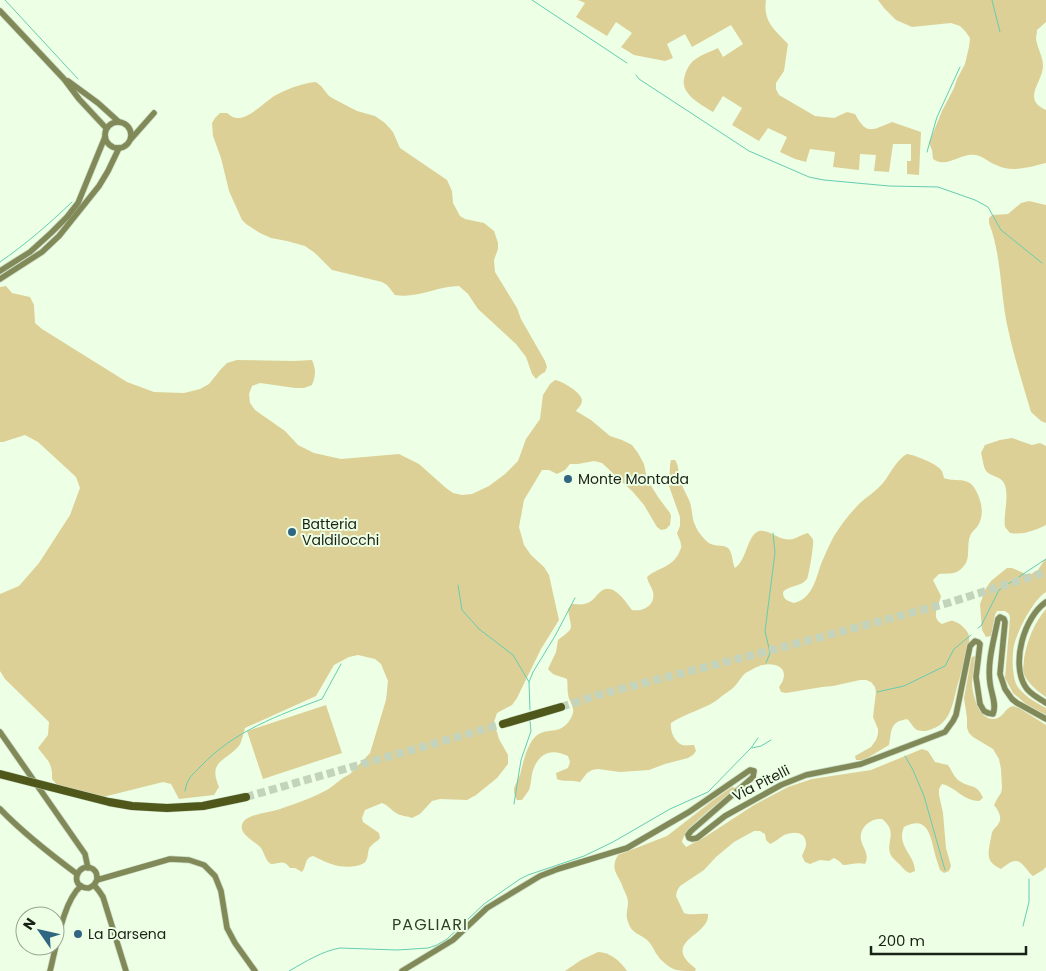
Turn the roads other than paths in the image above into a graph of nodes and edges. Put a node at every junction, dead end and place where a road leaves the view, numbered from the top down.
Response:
1 (0, 11) edge
2 (64, 78) junction
3 (154, 113) dead end
4 (119, 122) junction
5 (106, 128) junction
6 (104, 137) junction
7 (130, 141) junction
8 (119, 148) junction
9 (0, 272) edge
10 (0, 279) edge
11 (1046, 602) edge
12 (1046, 703) edge
13 (560, 707) tunnel mouth
14 (1046, 719) edge
15 (503, 724) tunnel mouth
16 (0, 732) edge
17 (0, 774) edge
18 (246, 797) tunnel mouth
19 (0, 809) edge
20 (88, 868) junction
21 (77, 874) junction
22 (96, 882) junction
23 (81, 886) junction
24 (50, 971) edge
25 (126, 971) edge
26 (255, 971) edge
27 (402, 971) edge

1 - 2 street
2 - 4 street
2 - 5 street
3 - 7 street
4 - 5 street
4 - 7 street
5 - 6 street
6 - 8 street
6 - 9 street
7 - 8 street
8 - 10 street
11 - 12 street
13 - 15 highway
14 - 27 street, Via Pitelli
16 - 20 street
17 - 18 highway, bridge
19 - 21 street
20 - 21 street
20 - 22 street
21 - 23 street
22 - 23 street
22 - 25 street
22 - 26 street
23 - 24 street

